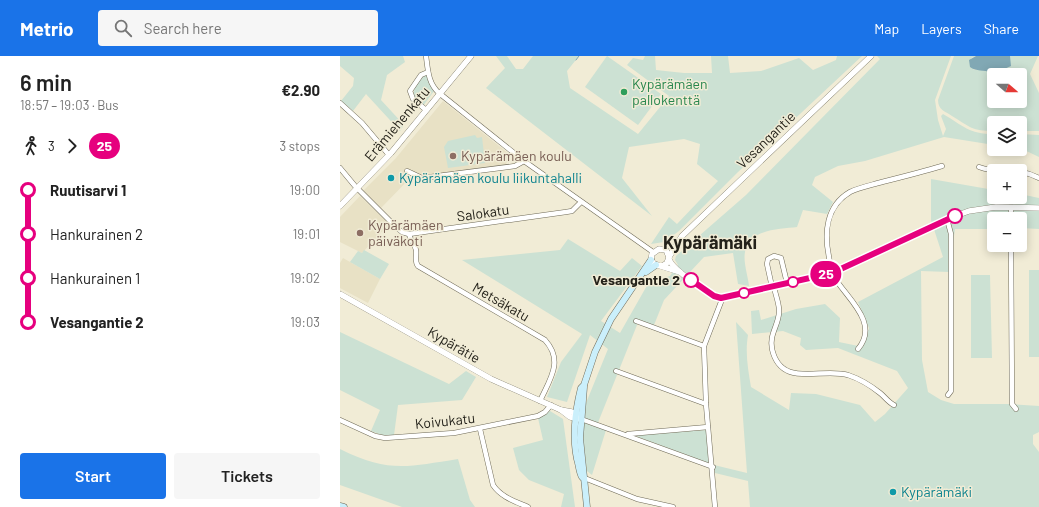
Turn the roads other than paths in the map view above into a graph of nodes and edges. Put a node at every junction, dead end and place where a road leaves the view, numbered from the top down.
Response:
1 (426, 56) edge
2 (471, 56) edge
3 (871, 56) edge
4 (428, 72) junction
5 (439, 93) junction
6 (340, 104) edge
7 (426, 110) junction
8 (389, 155) junction
9 (524, 161) junction
10 (942, 166) dead end
11 (979, 167) dead end
12 (340, 168) edge
13 (407, 171) dead end
14 (1039, 178) edge
15 (357, 188) junction
16 (581, 202) junction
17 (340, 206) edge
18 (1038, 206) edge
19 (1011, 207) junction
20 (1011, 212) edge
21 (947, 219) junction
22 (409, 234) junction
23 (677, 242) junction
24 (664, 250) junction
25 (650, 251) junction
26 (1011, 252) edge
27 (669, 258) junction
28 (651, 260) junction
29 (659, 266) junction
30 (680, 272) junction
31 (832, 273) junction
32 (643, 274) junction
33 (788, 283) junction
34 (773, 286) junction
35 (340, 294) edge
36 (721, 298) junction
37 (636, 321) dead end
38 (704, 346) junction
39 (858, 349) dead end
40 (616, 371) dead end
41 (948, 395) dead end
42 (540, 401) junction
43 (706, 404) junction
44 (894, 405) dead end
45 (551, 406) junction
46 (1016, 409) dead end
47 (577, 417) junction
48 (340, 420) edge
49 (708, 427) junction
50 (480, 429) junction
51 (626, 434) junction
52 (713, 467) junction
53 (582, 477) junction
54 (340, 506) edge
55 (344, 507) edge
56 (528, 507) edge
57 (587, 507) edge
58 (673, 507) edge
59 (715, 507) edge

1 - 4 street
2 - 5 street, Erämiehenkatu
3 - 23 street, Vesangantie
4 - 5 street
4 - 7 street
5 - 7 street, Erämiehenkatu
5 - 9 street
6 - 8 street
7 - 8 street, Erämiehenkatu
8 - 15 street, Erämiehenkatu
9 - 13 street
9 - 16 street
10 - 31 street
11 - 14 street
12 - 15 street
15 - 17 street, Erämiehenkatu
15 - 22 street
16 - 22 street, Salokatu
16 - 25 street
18 - 19 street
19 - 20 street
19 - 21 street
21 - 31 street
21 - 41 street
22 - 42 street, Metsäkatu
23 - 24 street, Vesangantie
23 - 27 street, Vesangantie
24 - 25 street
24 - 27 street
25 - 28 street
26 - 46 street
27 - 29 street
27 - 30 street
28 - 29 street
28 - 32 main road
29 - 30 street
29 - 32 main road
30 - 36 street
31 - 33 street
31 - 39 street
32 - 47 main road
33 - 34 street
33 - 34 street
34 - 36 street
34 - 44 street
35 - 42 street, Kypärätie
36 - 38 street
37 - 38 street
38 - 43 street
40 - 43 street
42 - 45 street, Kypärätie
43 - 49 street
45 - 47 street, Kypärätie
45 - 50 street, Koivukatu
47 - 51 street, Kypärätie
47 - 53 main road
48 - 50 street, Koivukatu
49 - 51 street
49 - 52 street
50 - 56 street
51 - 52 street, Kypärätie
52 - 59 street
53 - 57 main road
53 - 58 street
54 - 55 main road

